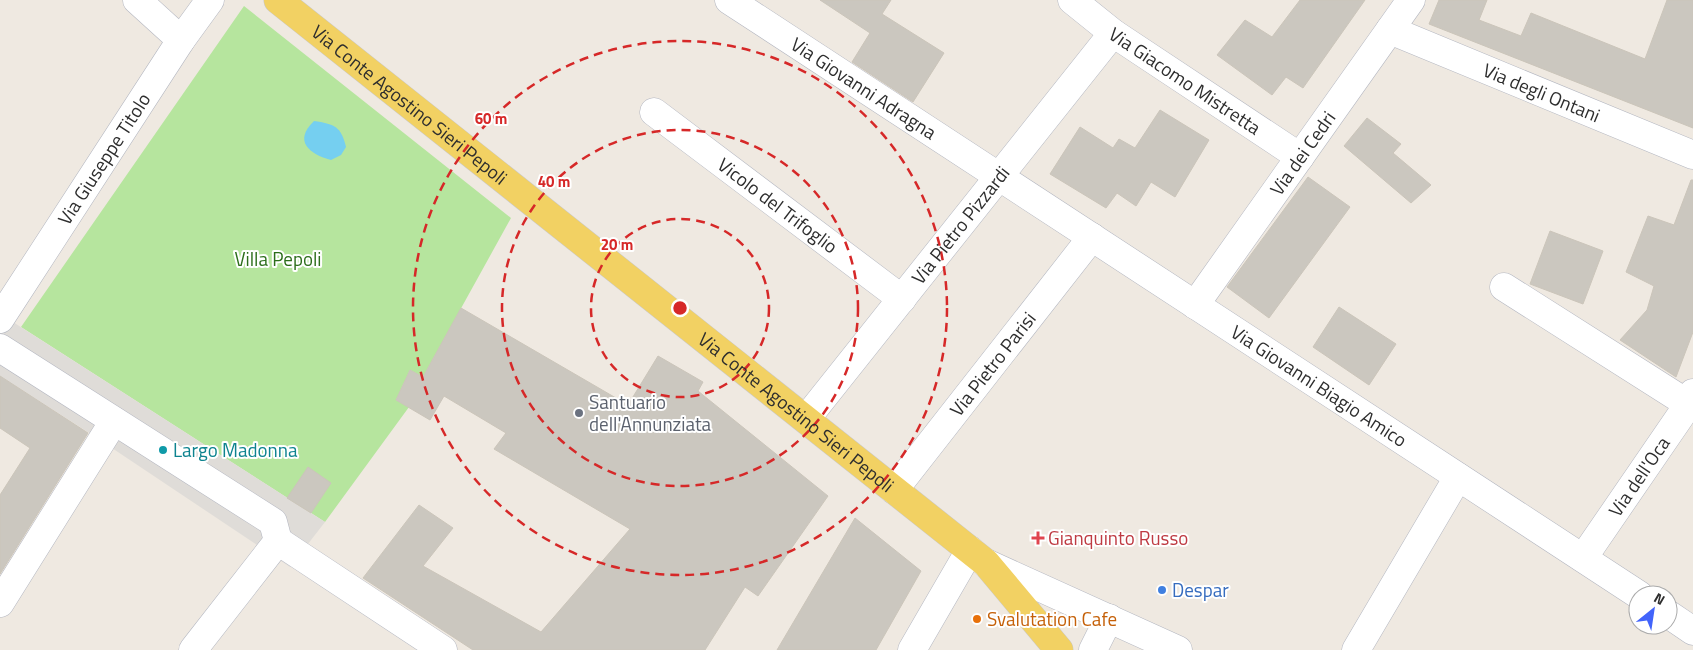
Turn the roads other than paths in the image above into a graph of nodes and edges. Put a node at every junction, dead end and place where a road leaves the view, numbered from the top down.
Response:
1 (136, 0) edge
2 (210, 0) edge
3 (278, 0) edge
4 (729, 0) edge
5 (1072, 0) edge
6 (1411, 0) edge
7 (1390, 30) junction
8 (1113, 32) junction
9 (181, 40) junction
10 (654, 112) dead end
11 (1693, 155) edge
12 (1300, 157) junction
13 (999, 176) junction
14 (1092, 237) junction
15 (1504, 287) dead end
16 (902, 298) junction
17 (1194, 305) junction
18 (0, 318) edge
19 (0, 348) edge
20 (1691, 402) edge
21 (806, 419) junction
22 (114, 421) junction
23 (1458, 477) junction
24 (894, 490) junction
25 (282, 550) junction
26 (978, 556) junction
27 (1583, 558) junction
28 (1628, 588) edge
29 (0, 603) edge
30 (1109, 618) junction
31 (1678, 620) edge
32 (1693, 630) edge
33 (193, 650) edge
34 (443, 650) edge
35 (912, 650) edge
36 (1059, 650) edge
37 (1093, 650) edge
38 (1178, 650) edge
39 (1356, 650) edge

1 - 9 street
2 - 9 street, Via Giuseppe Titolo
3 - 21 main road, Via Conte Agostino Sieri Pepoli
4 - 13 street, Via Giovanni Adragna
5 - 8 street, Via Giacomo Mistretta
6 - 7 street, Via dei Cedri
7 - 11 street, Via degli Ontani
7 - 12 street, Via dei Cedri
8 - 12 street, Via Giacomo Mistretta
8 - 13 street, Via Pietro Pizzardi
9 - 18 street, Via Giuseppe Titolo
10 - 16 street, Vicolo del Trifoglio
12 - 17 street, Via dei Cedri
13 - 14 street, Via Giovanni Biagio Amico
13 - 16 street, Via Pietro Pizzardi
14 - 17 street, Via Giovanni Biagio Amico
14 - 24 street, Via Pietro Parisi
15 - 20 street
16 - 21 street, Via Pietro Pizzardi
17 - 23 street, Via Giovanni Biagio Amico
19 - 22 street
20 - 27 street, Via dell'Oca
21 - 24 main road, Via Conte Agostino Sieri Pepoli
22 - 25 street
22 - 29 street
23 - 27 street, Via Giovanni Biagio Amico
23 - 39 street
24 - 26 main road, Via Conte Agostino Sieri Pepoli
25 - 33 street
25 - 34 street
26 - 30 street, Via Conte Agostino Sieri Pepoli
26 - 35 street
26 - 36 main road, Via Conte Agostino Sieri Pepoli
27 - 28 street, Via Giovanni Biagio Amico
30 - 37 street
30 - 38 street, Via Conte Agostino Sieri Pepoli
31 - 32 street

